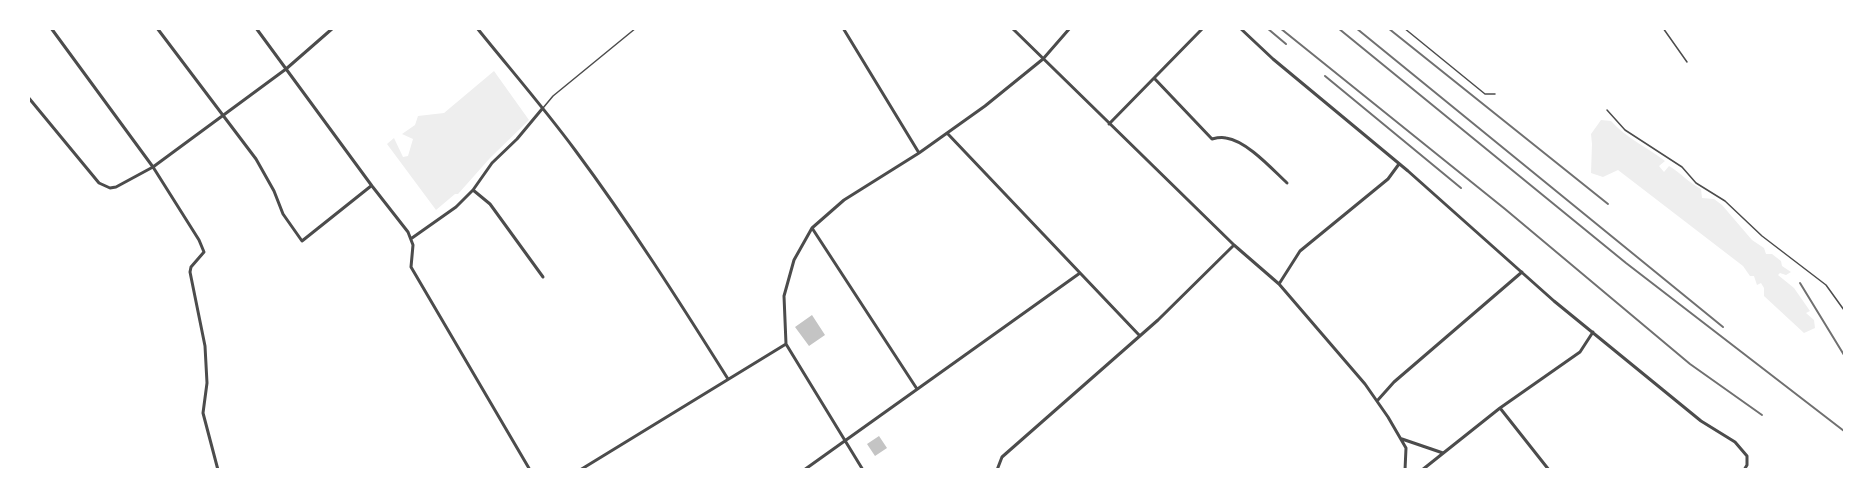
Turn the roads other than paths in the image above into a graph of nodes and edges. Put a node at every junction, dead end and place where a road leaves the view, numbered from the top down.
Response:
1 (51, 28) edge
2 (157, 28) edge
3 (256, 28) edge
4 (333, 28) edge
5 (477, 28) edge
6 (636, 28) edge
7 (843, 28) edge
8 (1012, 28) edge
9 (1070, 28) edge
10 (1203, 28) edge
11 (1240, 28) edge
12 (1404, 28) edge
13 (1663, 28) edge
14 (1042, 59) junction
15 (1687, 62) dead end
16 (286, 69) junction
17 (1154, 78) junction
18 (1495, 94) dead end
19 (28, 97) edge
20 (542, 109) junction
21 (1607, 110) dead end
22 (222, 115) junction
23 (1109, 124) junction
24 (947, 133) junction
25 (920, 153) junction
26 (1399, 164) junction
27 (153, 167) junction
28 (1287, 183) dead end
29 (372, 186) junction
30 (473, 190) junction
31 (812, 228) junction
32 (412, 238) junction
33 (1234, 245) junction
34 (1522, 272) junction
35 (1080, 273) junction
36 (543, 277) dead end
37 (1279, 284) junction
38 (1845, 310) edge
39 (1593, 332) junction
40 (1140, 336) junction
41 (786, 344) junction
42 (728, 379) junction
43 (917, 389) junction
44 (1377, 401) junction
45 (1500, 408) junction
46 (1402, 439) junction
47 (846, 440) junction
48 (1444, 453) junction
49 (218, 470) edge
50 (530, 470) edge
51 (580, 470) edge
52 (804, 470) edge
53 (863, 470) edge
54 (997, 470) edge
55 (1405, 470) edge
56 (1422, 470) edge
57 (1549, 470) edge
58 (1744, 470) edge

1 - 27 street
2 - 22 street
3 - 16 street
4 - 16 street
5 - 20 street
6 - 20 lane
7 - 25 street
8 - 14 street
9 - 14 street
10 - 17 street
11 - 26 street
12 - 18 lane
13 - 15 lane
14 - 23 street
14 - 24 street
16 - 22 street
16 - 29 street
17 - 23 street
17 - 28 street
19 - 27 street
20 - 30 street
20 - 42 street
21 - 38 lane
22 - 27 street
22 - 29 street
23 - 33 street
24 - 25 street
24 - 35 street
25 - 31 street
26 - 34 street
26 - 37 street
27 - 49 street
29 - 32 street
30 - 32 street
30 - 36 street
31 - 41 street
31 - 43 street
32 - 50 street
33 - 37 street
33 - 40 street
34 - 39 street
34 - 44 street
35 - 40 street
35 - 43 street
37 - 44 street
39 - 45 street
39 - 58 street
40 - 54 street
41 - 42 street
41 - 47 street
42 - 51 street
43 - 47 street
44 - 46 street
45 - 48 street
45 - 57 street
46 - 48 street
46 - 55 street
47 - 52 street
47 - 53 street
48 - 56 street

